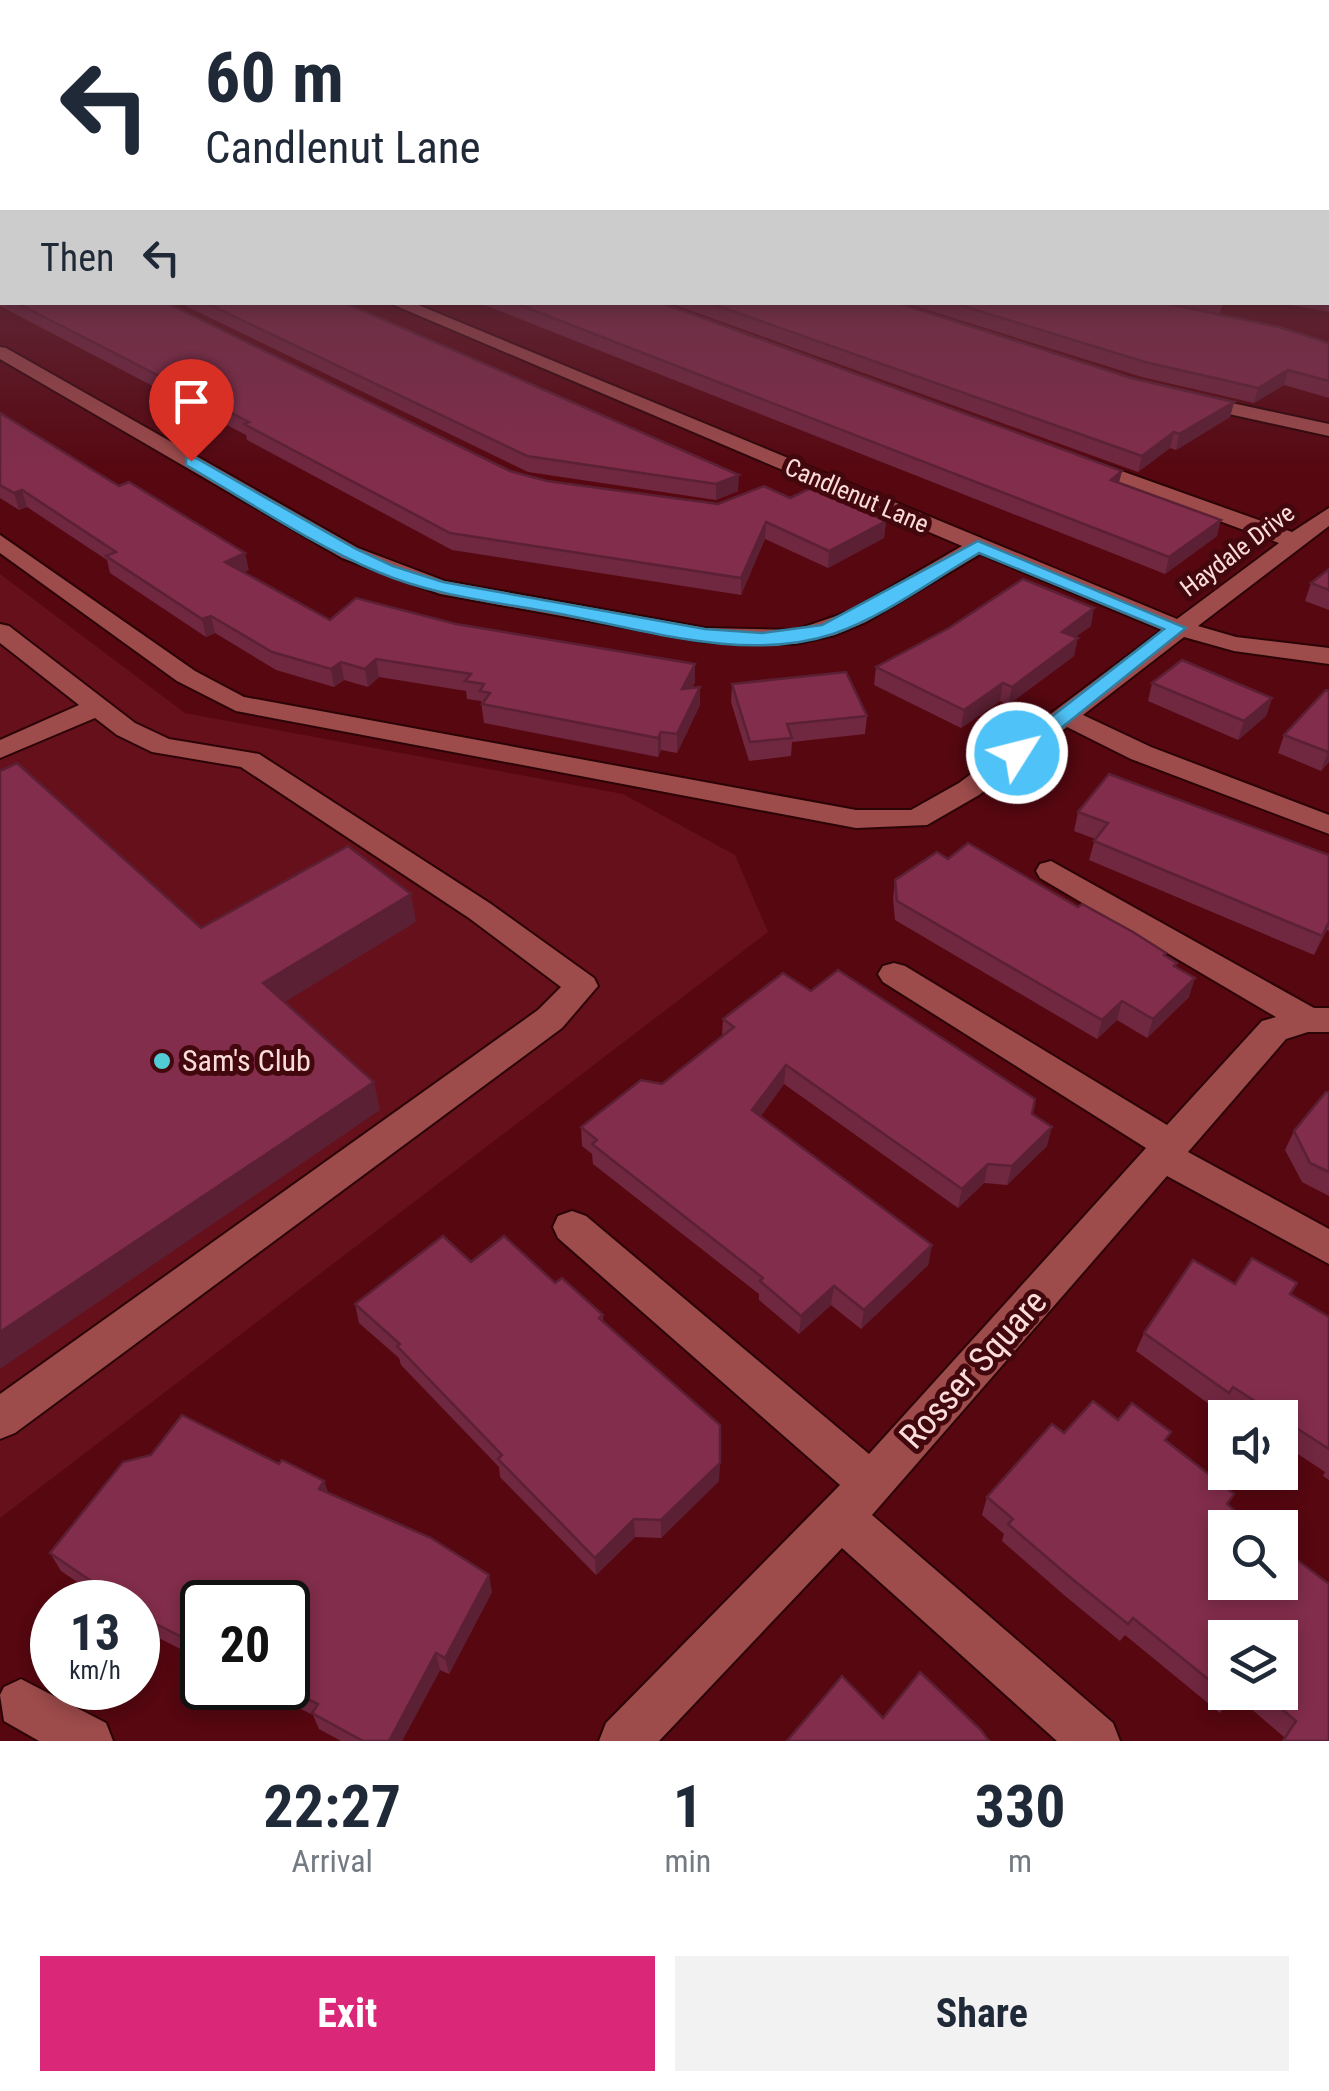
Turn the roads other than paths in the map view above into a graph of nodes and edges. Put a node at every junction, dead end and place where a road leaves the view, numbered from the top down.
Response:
1 (412, 309) edge
2 (0, 352) edge
3 (1173, 395) edge
4 (1329, 430) edge
5 (1070, 459) edge
6 (806, 474) junction
7 (772, 489) edge
8 (1325, 523) edge
9 (1295, 541) junction
10 (0, 542) edge
11 (978, 546) junction
12 (1177, 628) junction
13 (0, 631) edge
14 (1329, 656) edge
15 (97, 707) junction
16 (1066, 718) junction
17 (0, 750) edge
18 (1329, 825) edge
19 (1051, 871) dead end
20 (894, 974) dead end
21 (1318, 1020) edge
22 (1168, 1151) junction
23 (572, 1228) dead end
24 (1329, 1248) edge
25 (0, 1419) edge
26 (856, 1501) junction
27 (21, 1704) dead end
28 (88, 1741) edge
29 (624, 1741) edge
30 (1095, 1741) edge

1 - 6 street, Candlenut Lane
2 - 11 street
3 - 4 street
5 - 9 street
6 - 7 street
6 - 11 street, Candlenut Lane
8 - 9 street, Haydale Drive
9 - 12 street, Haydale Drive
10 - 16 street, Haydale Drive
11 - 12 street, Candlenut Lane
12 - 14 street, Candlenut Lane
12 - 16 street, Haydale Drive
13 - 15 street
15 - 17 street
15 - 25 street
16 - 18 street
19 - 21 street
20 - 22 street
21 - 22 street, Rosser Square
22 - 24 street
22 - 26 street, Rosser Square
23 - 26 street
26 - 29 street, Rosser Square
26 - 30 street
27 - 28 street

